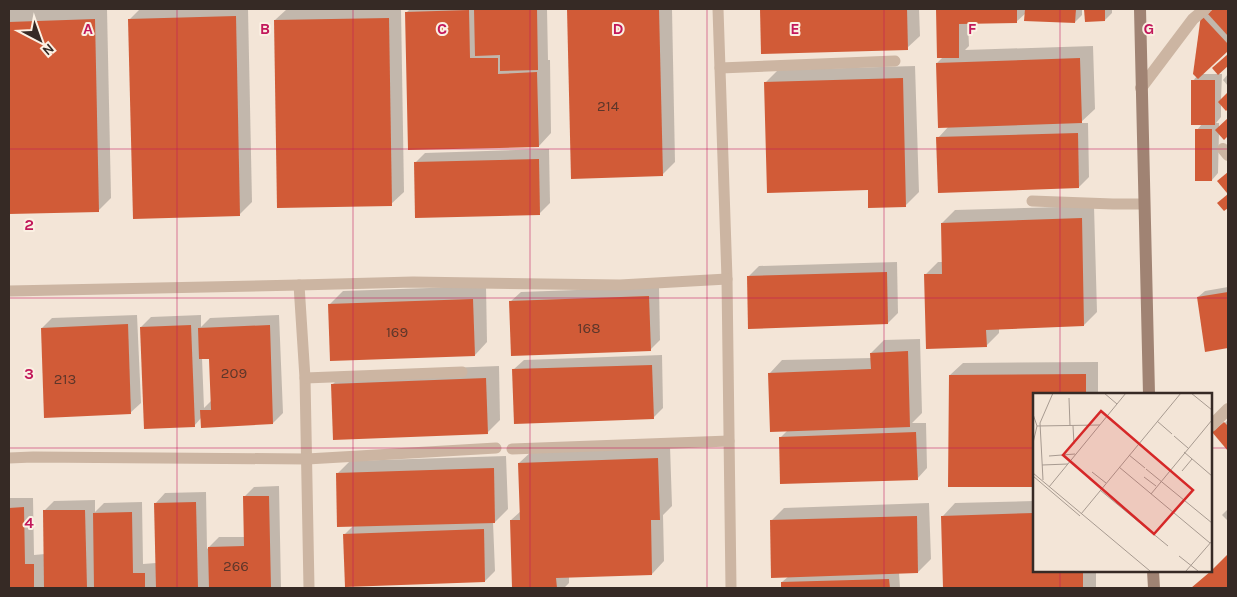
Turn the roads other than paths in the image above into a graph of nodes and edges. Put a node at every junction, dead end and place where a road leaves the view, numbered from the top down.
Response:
1 (718, 9) edge
2 (1140, 9) edge
3 (1204, 9) edge
4 (895, 61) dead end
5 (720, 68) junction
6 (1142, 88) junction
7 (1032, 201) dead end
8 (1144, 204) junction
9 (727, 279) junction
10 (299, 285) junction
11 (9, 291) edge
12 (462, 372) dead end
13 (305, 378) junction
14 (1149, 393) edge
15 (1228, 409) edge
16 (1212, 425) edge
17 (729, 441) junction
18 (496, 448) dead end
19 (512, 449) dead end
20 (9, 458) edge
21 (307, 459) junction
22 (1153, 572) edge
23 (309, 588) edge
24 (731, 588) edge
25 (1154, 588) edge

1 - 5 lane
2 - 6 street
3 - 6 street
4 - 5 lane
5 - 9 lane
6 - 8 street
7 - 8 lane
8 - 14 street
9 - 10 lane
9 - 17 lane
10 - 11 lane
10 - 13 lane
12 - 13 lane
13 - 21 lane
15 - 16 street
17 - 19 lane
17 - 24 lane
18 - 21 lane
20 - 21 lane
21 - 23 lane
22 - 25 street

